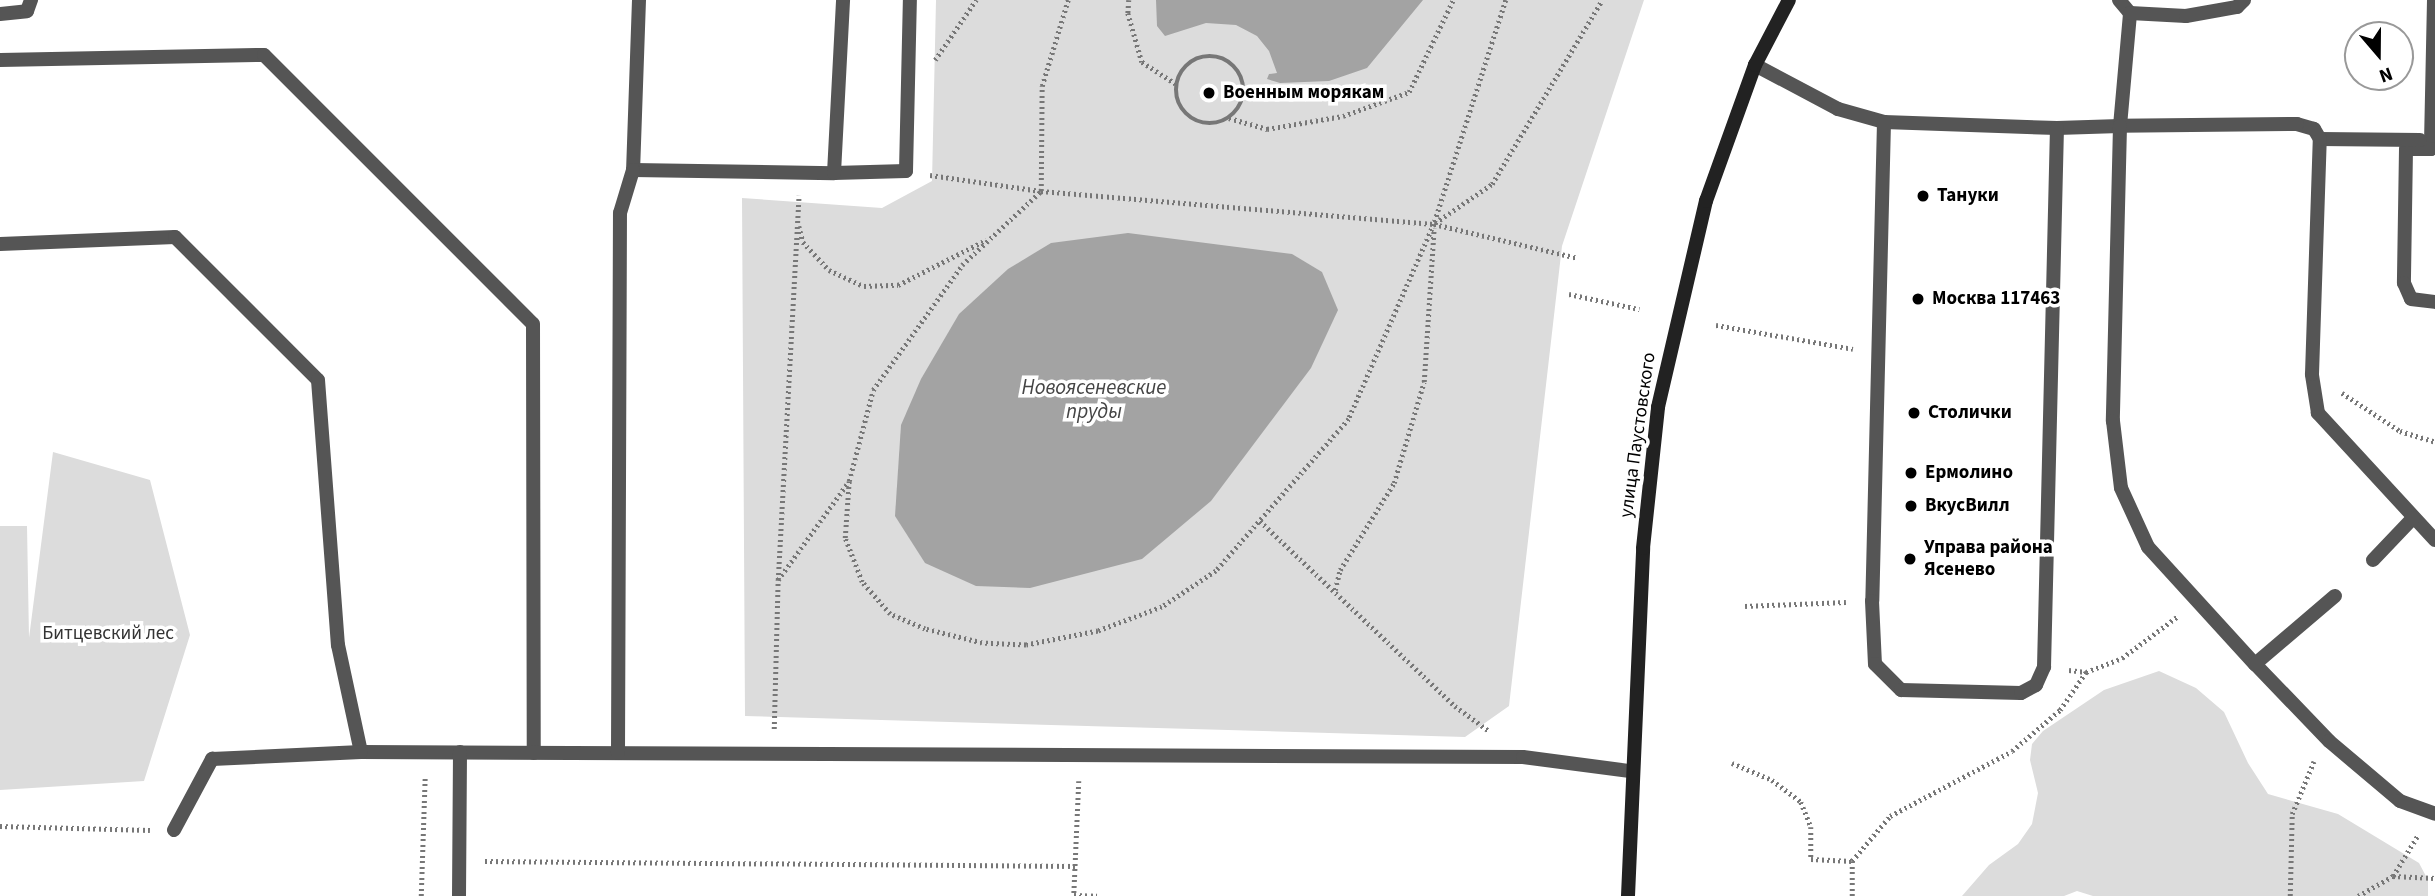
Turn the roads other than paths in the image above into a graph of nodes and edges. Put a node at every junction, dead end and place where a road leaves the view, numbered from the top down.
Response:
1 (31, 0) edge
2 (639, 0) edge
3 (843, 0) edge
4 (910, 0) edge
5 (1789, 0) edge
6 (2119, 0) edge
7 (2244, 0) edge
8 (2434, 0) edge
9 (2130, 12) junction
10 (0, 14) edge
11 (0, 60) edge
12 (1755, 65) junction
13 (1884, 122) junction
14 (2120, 126) junction
15 (2057, 128) junction
16 (2320, 139) junction
17 (2431, 140) junction
18 (633, 170) junction
19 (834, 173) junction
20 (0, 244) edge
21 (2435, 302) edge
22 (2413, 518) junction
23 (2435, 540) edge
24 (2373, 560) dead end
25 (2335, 596) dead end
26 (2255, 664) junction
27 (361, 752) junction
28 (460, 752) junction
29 (534, 753) junction
30 (618, 753) junction
31 (1630, 771) junction
32 (2433, 813) edge
33 (174, 830) road end
34 (458, 896) edge
35 (1628, 896) edge

1 - 10 lane
2 - 18 lane
3 - 19 lane
4 - 19 lane
5 - 12 main road, улица Паустовского
6 - 9 lane
7 - 9 lane
8 - 17 lane
9 - 14 lane
11 - 29 lane
12 - 13 lane
12 - 31 main road, улица Паустовского
13 - 15 lane
13 - 15 lane
14 - 15 lane
14 - 16 lane
14 - 26 lane
16 - 17 lane
16 - 22 lane
17 - 21 lane
18 - 19 lane
18 - 30 lane
20 - 27 lane
22 - 23 lane
22 - 24 lane
25 - 26 lane
26 - 32 lane
27 - 28 lane
27 - 33 lane
28 - 29 lane
28 - 34 lane
29 - 30 lane
30 - 31 lane
31 - 35 main road, улица Паустовского

